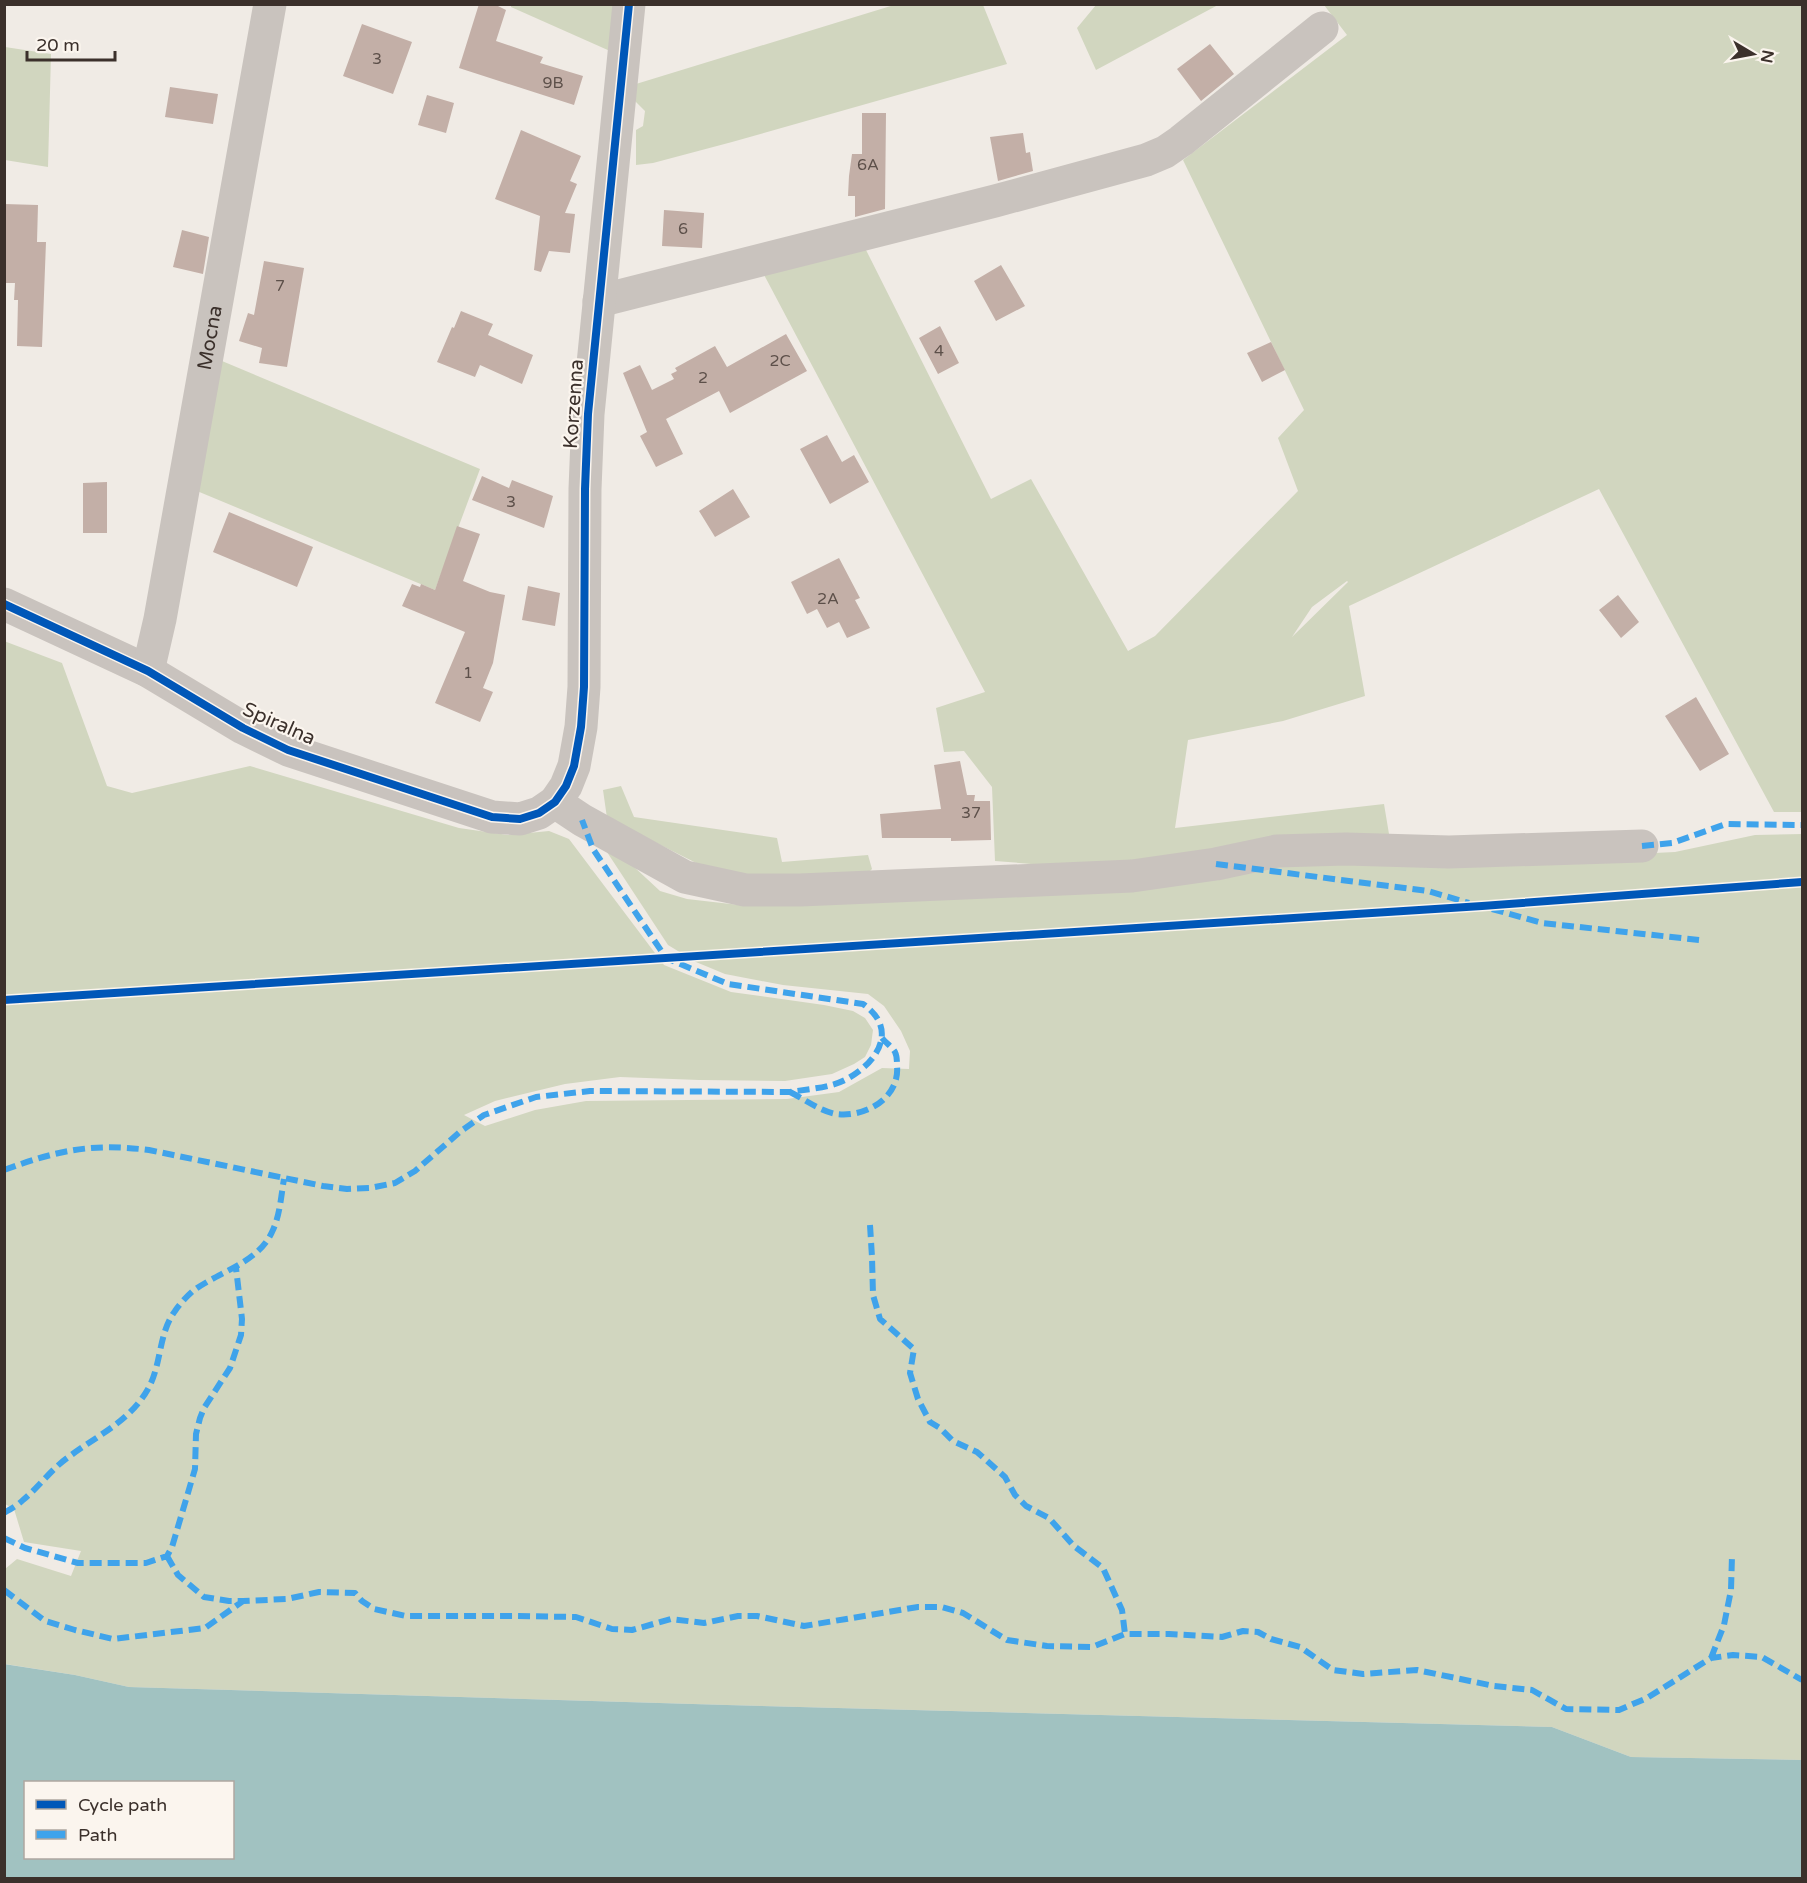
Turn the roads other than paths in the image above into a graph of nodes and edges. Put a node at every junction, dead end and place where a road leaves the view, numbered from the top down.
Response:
1 (270, 4) edge
2 (629, 4) edge
3 (1322, 28) dead end
4 (599, 301) junction
5 (4, 604) edge
6 (148, 671) junction
7 (555, 802) junction
8 (1642, 846) dead end

1 - 6 street, Mocna
2 - 4 street, Korzenna
3 - 4 street
4 - 7 street, Korzenna
5 - 6 street, Spiralna
6 - 7 street, Spiralna
7 - 8 street

